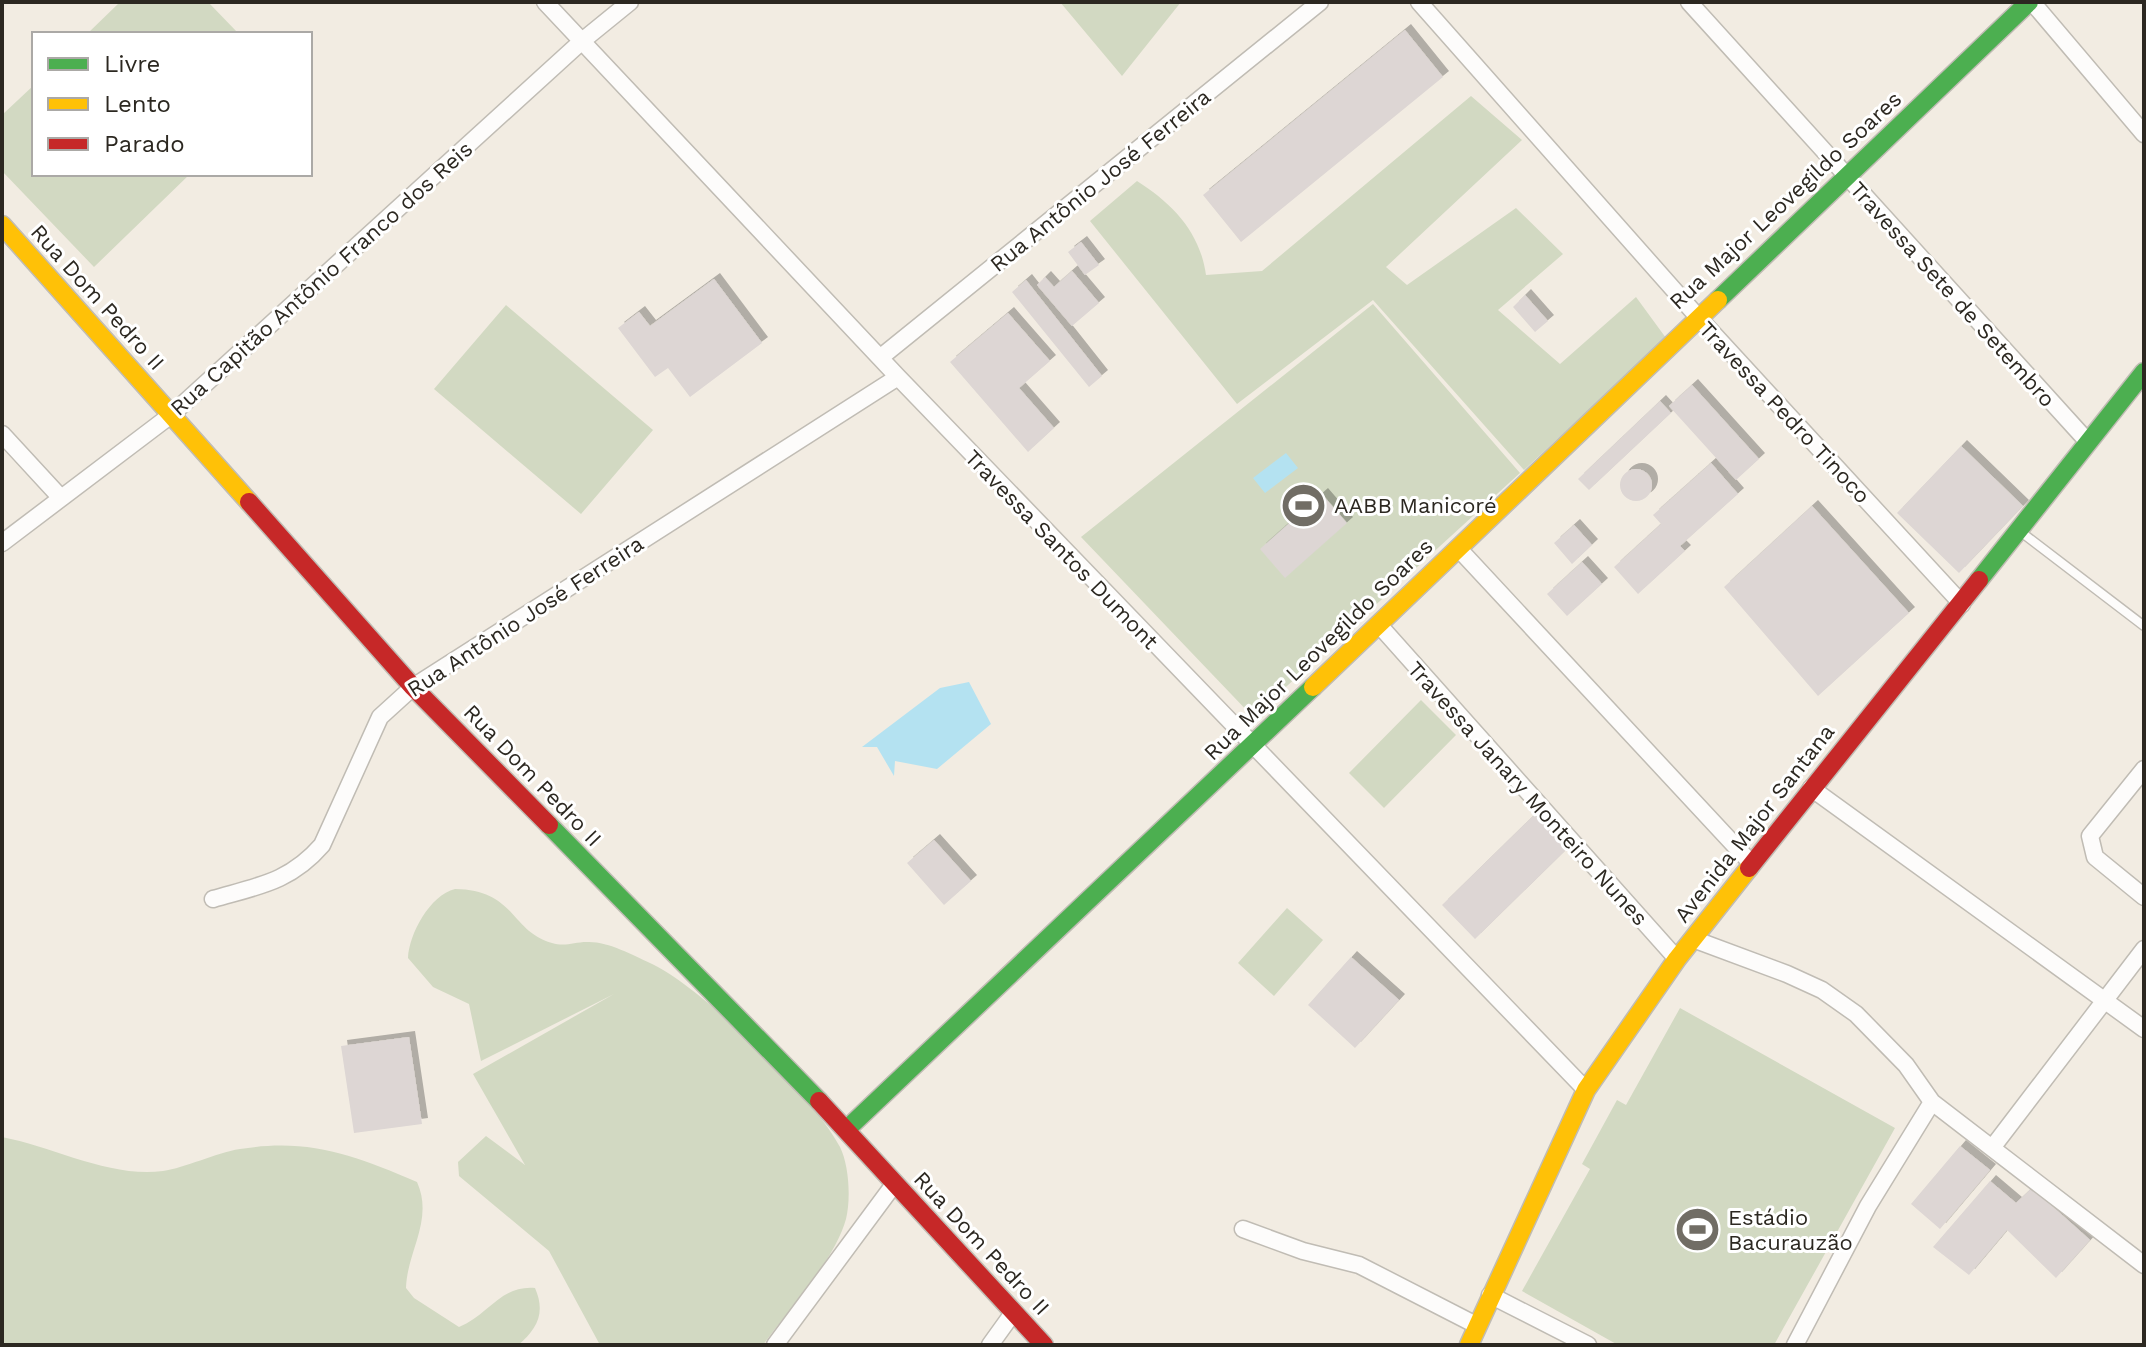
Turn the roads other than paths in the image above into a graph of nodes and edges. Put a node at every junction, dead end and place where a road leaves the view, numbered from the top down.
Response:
1 (545, 2) edge
2 (630, 2) edge
3 (1320, 2) edge
4 (1419, 2) edge
5 (1689, 2) edge
6 (2031, 2) edge
7 (582, 41) junction
8 (2144, 134) edge
9 (1846, 177) junction
10 (2, 225) edge
11 (1697, 316) junction
12 (881, 357) junction
13 (2144, 372) edge
14 (898, 377) junction
15 (171, 415) junction
16 (2, 434) edge
17 (2088, 442) junction
18 (61, 498) junction
19 (2019, 531) junction
20 (2, 543) edge
21 (1458, 548) junction
22 (1962, 604) junction
23 (1380, 626) junction
24 (2144, 626) edge
25 (413, 687) junction
26 (1252, 747) junction
27 (2144, 769) edge
28 (1811, 788) junction
29 (1751, 863) junction
30 (2144, 897) edge
31 (213, 899) dead end
32 (1693, 939) junction
33 (2144, 949) edge
34 (1677, 959) junction
35 (2103, 999) junction
36 (2144, 1029) edge
37 (1586, 1090) junction
38 (1932, 1102) junction
39 (847, 1129) junction
40 (1992, 1148) junction
41 (895, 1183) junction
42 (1243, 1229) dead end
43 (2144, 1265) edge
44 (1490, 1295) junction
45 (1013, 1313) junction
46 (1476, 1325) junction
47 (775, 1345) edge
48 (990, 1345) edge
49 (1044, 1345) edge
50 (1469, 1345) edge
51 (1588, 1345) edge
52 (1795, 1345) edge

1 - 7 street, Travessa Santos Dumont
2 - 7 street, Rua Capitão Antônio Franco dos Reis
3 - 12 street, Rua Antônio José Ferreira
4 - 11 street, Travessa Pedro Tinoco
5 - 9 street, Travessa Sete de Setembro
6 - 8 street
6 - 9 street, Rua Major Leovegildo Soares
7 - 12 street, Travessa Santos Dumont
7 - 15 street, Rua Capitão Antônio Franco dos Reis
9 - 11 street, Rua Major Leovegildo Soares
9 - 17 street, Travessa Sete de Setembro
10 - 15 street, Rua Dom Pedro II
11 - 21 street, Rua Major Leovegildo Soares
11 - 22 street, Travessa Pedro Tinoco
12 - 14 street, Travessa Santos Dumont
13 - 17 street, Avenida Major Santana
14 - 25 street, Rua Antônio José Ferreira
14 - 26 street, Travessa Santos Dumont
15 - 18 street, Rua Capitão Antônio Franco dos Reis
15 - 25 street, Rua Dom Pedro II
16 - 18 street
17 - 19 street, Avenida Major Santana
18 - 20 street, Rua Capitão Antônio Franco dos Reis
19 - 22 street, Avenida Major Santana
19 - 24 lane
21 - 23 street, Rua Major Leovegildo Soares
21 - 29 street
22 - 28 street, Avenida Major Santana
23 - 26 street, Rua Major Leovegildo Soares
23 - 34 street, Travessa Janary Monteiro Nunes
25 - 31 street, Rua Antônio José Ferreira
25 - 39 street, Rua Dom Pedro II
26 - 37 street, Travessa Santos Dumont
26 - 39 street, Rua Major Leovegildo Soares
27 - 30 street
28 - 29 street, Avenida Major Santana
28 - 35 street
29 - 32 street, Avenida Major Santana
32 - 34 street, Avenida Major Santana
32 - 38 street
33 - 35 street
34 - 37 street, Avenida Major Santana
35 - 36 street
35 - 40 street
37 - 44 street, Avenida Major Santana
38 - 40 street
38 - 52 street
39 - 41 street, Rua Dom Pedro II
40 - 43 street
41 - 45 street, Rua Dom Pedro II
41 - 47 street
42 - 46 street
44 - 46 street, Avenida Major Santana
44 - 51 street
45 - 48 street
45 - 49 street, Rua Dom Pedro II
46 - 50 street, Avenida Major Santana

